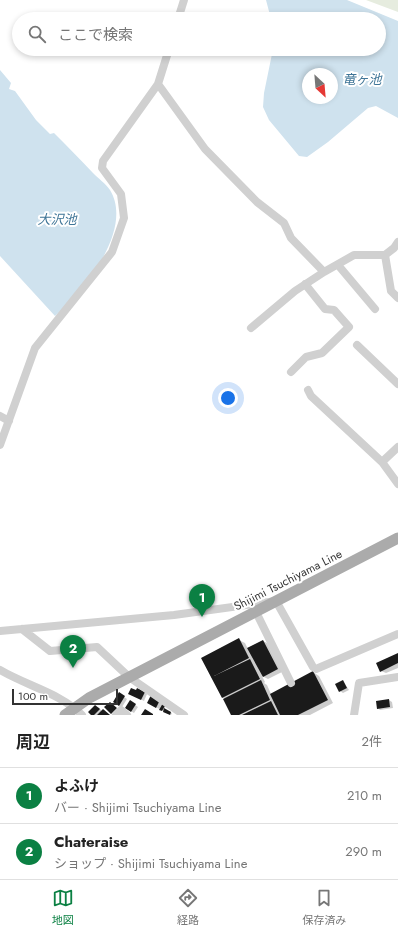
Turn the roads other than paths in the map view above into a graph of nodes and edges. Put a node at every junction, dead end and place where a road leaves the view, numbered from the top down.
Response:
1 (184, 0) edge
2 (180, 12) edge
3 (167, 56) edge
4 (158, 84) junction
5 (398, 242) edge
6 (385, 255) junction
7 (338, 265) junction
8 (324, 272) junction
9 (305, 284) junction
10 (398, 298) edge
11 (375, 309) dead end
12 (251, 328) dead end
13 (357, 345) dead end
14 (291, 372) dead end
15 (398, 384) edge
16 (308, 390) dead end
17 (0, 416) edge
18 (9, 422) junction
19 (0, 445) edge
20 (398, 447) edge
21 (382, 462) junction
22 (398, 484) edge
23 (398, 538) edge
24 (276, 601) junction
25 (256, 612) junction
26 (22, 629) junction
27 (0, 631) edge
28 (398, 634) edge
29 (0, 670) edge
30 (129, 677) junction
31 (398, 677) edge
32 (291, 683) dead end
33 (78, 711) edge
34 (65, 715) edge
35 (116, 715) edge
36 (127, 715) edge
37 (184, 715) edge
38 (354, 715) edge

1 - 2 street
3 - 4 street
4 - 8 street
4 - 18 street
5 - 6 street
6 - 7 street
6 - 10 street
7 - 8 street
7 - 11 street
8 - 9 street
9 - 12 street
9 - 14 street
13 - 15 street
16 - 21 street
17 - 18 street
18 - 19 street
20 - 21 street
21 - 22 street
23 - 24 main road, Shijimi Tsuchiyama Line
24 - 25 main road, Shijimi Tsuchiyama Line
24 - 26 street
24 - 28 street
25 - 30 main road, Shijimi Tsuchiyama Line
25 - 32 street
26 - 27 street
26 - 30 street
29 - 33 street
30 - 33 main road, Shijimi Tsuchiyama Line
30 - 37 street
31 - 38 street
33 - 34 main road, Shijimi Tsuchiyama Line
35 - 36 street

